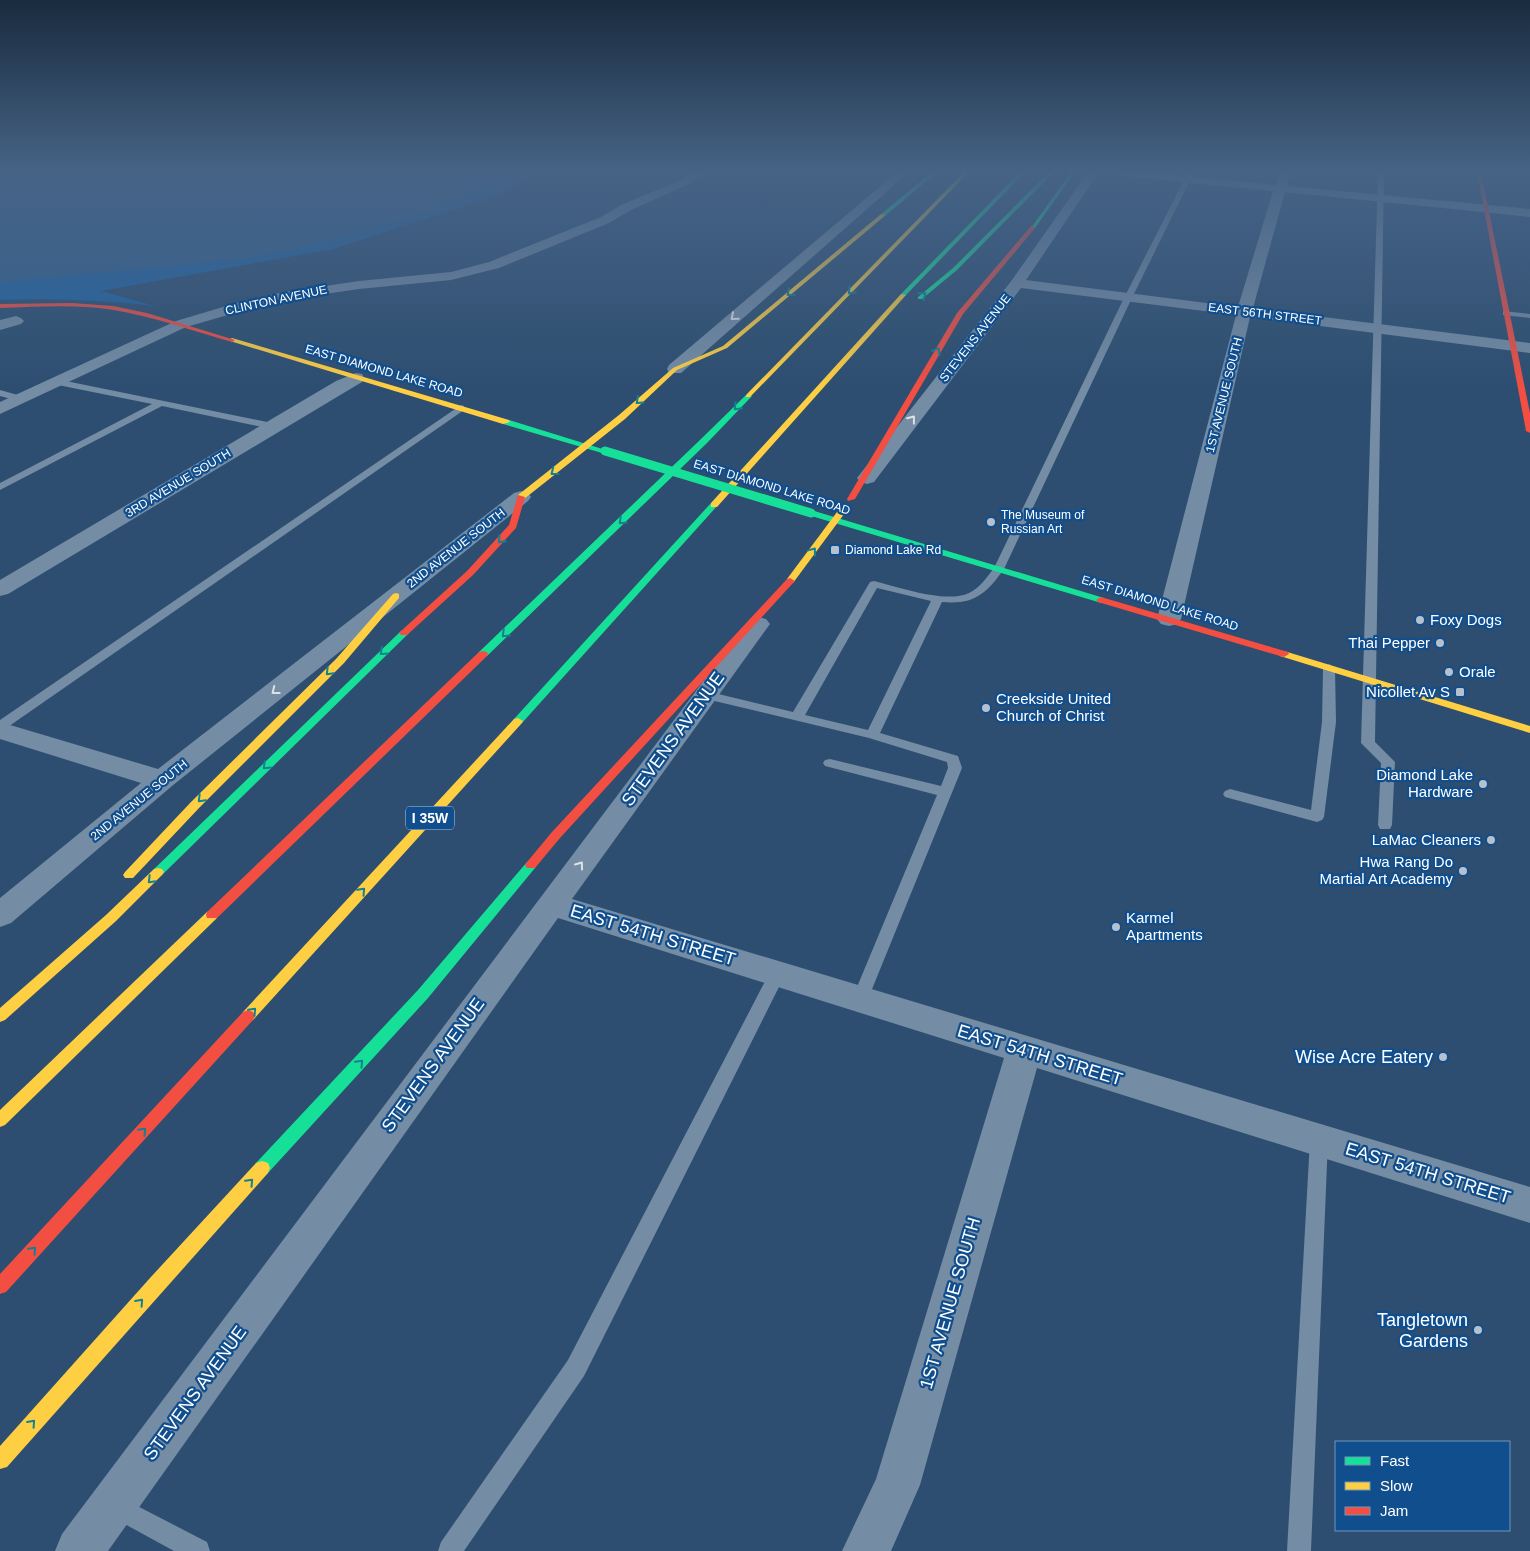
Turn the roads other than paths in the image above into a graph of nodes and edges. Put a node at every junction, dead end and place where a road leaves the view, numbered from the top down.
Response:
1 (546, 244) edge
2 (820, 244) edge
3 (848, 244) edge
4 (896, 244) edge
5 (951, 244) edge
6 (980, 244) edge
7 (1020, 244) edge
8 (1044, 244) edge
9 (1155, 244) edge
10 (1264, 244) edge
11 (1379, 244) edge
12 (1493, 244) edge
13 (1017, 283) junction
14 (1129, 297) junction
15 (0, 306) edge
16 (1244, 312) junction
17 (1506, 313) junction
18 (1530, 316) edge
19 (16, 321) dead end
20 (181, 324) junction
21 (0, 325) edge
22 (1377, 328) junction
23 (1513, 346) junction
24 (858, 347) junction
25 (1530, 348) edge
26 (675, 369) junction
27 (356, 378) junction
28 (56, 382) junction
29 (0, 393) edge
30 (22, 399) junction
31 (159, 404) junction
32 (461, 408) junction
33 (0, 409) edge
34 (272, 426) junction
35 (1530, 431) edge
36 (587, 445) junction
37 (0, 487) edge
38 (520, 498) junction
39 (851, 499) junction
40 (835, 520) junction
41 (999, 569) junction
42 (790, 582) junction
43 (0, 589) edge
44 (396, 596) junction
45 (938, 598) junction
46 (1169, 620) junction
47 (1329, 668) junction
48 (1368, 679) junction
49 (706, 695) junction
50 (797, 717) junction
51 (0, 726) edge
52 (0, 730) edge
53 (1530, 730) edge
54 (872, 735) junction
55 (830, 764) dead end
56 (162, 780) junction
57 (945, 792) junction
58 (1230, 794) dead end
59 (1385, 825) dead end
60 (120, 885) dead end
61 (551, 904) junction
62 (0, 915) edge
63 (67, 941) dead end
64 (778, 973) junction
65 (860, 999) junction
66 (0, 1011) edge
67 (0, 1016) edge
68 (1024, 1051) junction
69 (0, 1120) edge
70 (1319, 1140) junction
71 (1530, 1205) edge
72 (0, 1286) edge
73 (0, 1460) edge
74 (113, 1505) junction
75 (79, 1551) edge
76 (198, 1551) edge
77 (450, 1551) edge
78 (866, 1551) edge
79 (1300, 1551) edge

1 - 20 street, CLINTON AVENUE
2 -> 26 street, 2ND AVENUE SOUTH
3 -> 26 main road
4 -> 69 main road
5 - 24 main road, I 35W
24 -> 6 main road
39 -> 7 main road
8 - 13 street, STEVENS AVENUE
9 - 14 lane
10 - 16 street, 1ST AVENUE SOUTH
11 - 22 lane
12 - 17 main road
13 - 14 street, EAST 56TH STREET
39 -> 13 street, STEVENS AVENUE
14 - 16 street, EAST 56TH STREET
14 - 41 lane
15 - 20 main road, EAST DIAMOND LAKE ROAD
16 - 22 street, EAST 56TH STREET
16 - 46 street, 1ST AVENUE SOUTH
17 - 18 lane
17 - 23 main road
19 - 21 street
20 - 27 main road, EAST DIAMOND LAKE ROAD
20 - 28 street, CLINTON AVENUE
22 - 23 street, EAST 56TH STREET
22 - 48 lane
23 - 25 street, EAST 56TH STREET
23 - 35 main road
72 -> 24 main road, I 35W
26 -> 36 main road, 2ND AVENUE SOUTH
27 - 32 main road, EAST DIAMOND LAKE ROAD
27 - 34 street, 3RD AVENUE SOUTH
28 - 30 street, CLINTON AVENUE
28 - 31 lane
29 - 30 lane
30 - 33 street, CLINTON AVENUE
31 - 34 lane
31 - 37 lane
32 - 36 main road, EAST DIAMOND LAKE ROAD
32 - 51 lane
34 - 43 street, 3RD AVENUE SOUTH
36 -> 38 main road, 2ND AVENUE SOUTH
36 - 40 main road, EAST DIAMOND LAKE ROAD, bridge
38 - 44 street, 2ND AVENUE SOUTH
38 -> 67 main road
39 - 40 main road
40 - 41 main road, EAST DIAMOND LAKE ROAD
42 -> 40 main road
41 - 45 lane
41 - 46 main road, EAST DIAMOND LAKE ROAD
42 - 49 street, STEVENS AVENUE
73 -> 42 main road
44 -> 56 street, 2ND AVENUE SOUTH
44 -> 60 main road
45 - 50 lane
45 - 54 lane
46 - 47 main road, EAST DIAMOND LAKE ROAD
47 - 48 main road, EAST DIAMOND LAKE ROAD
47 - 58 lane
48 - 53 main road, EAST DIAMOND LAKE ROAD
48 - 59 lane
49 - 50 lane
61 -> 49 street, STEVENS AVENUE
50 - 54 lane
52 - 56 street
54 - 57 lane
55 - 57 lane
56 - 62 street, 2ND AVENUE SOUTH
57 - 65 lane
61 - 64 street, EAST 54TH STREET
61 - 74 street, STEVENS AVENUE
63 - 66 main road
64 - 65 street, EAST 54TH STREET
64 - 77 lane
65 - 68 street, EAST 54TH STREET
68 - 70 street, EAST 54TH STREET
68 - 78 street, 1ST AVENUE SOUTH
70 - 71 street, EAST 54TH STREET
70 - 79 lane
74 - 75 street, STEVENS AVENUE
74 - 76 lane

